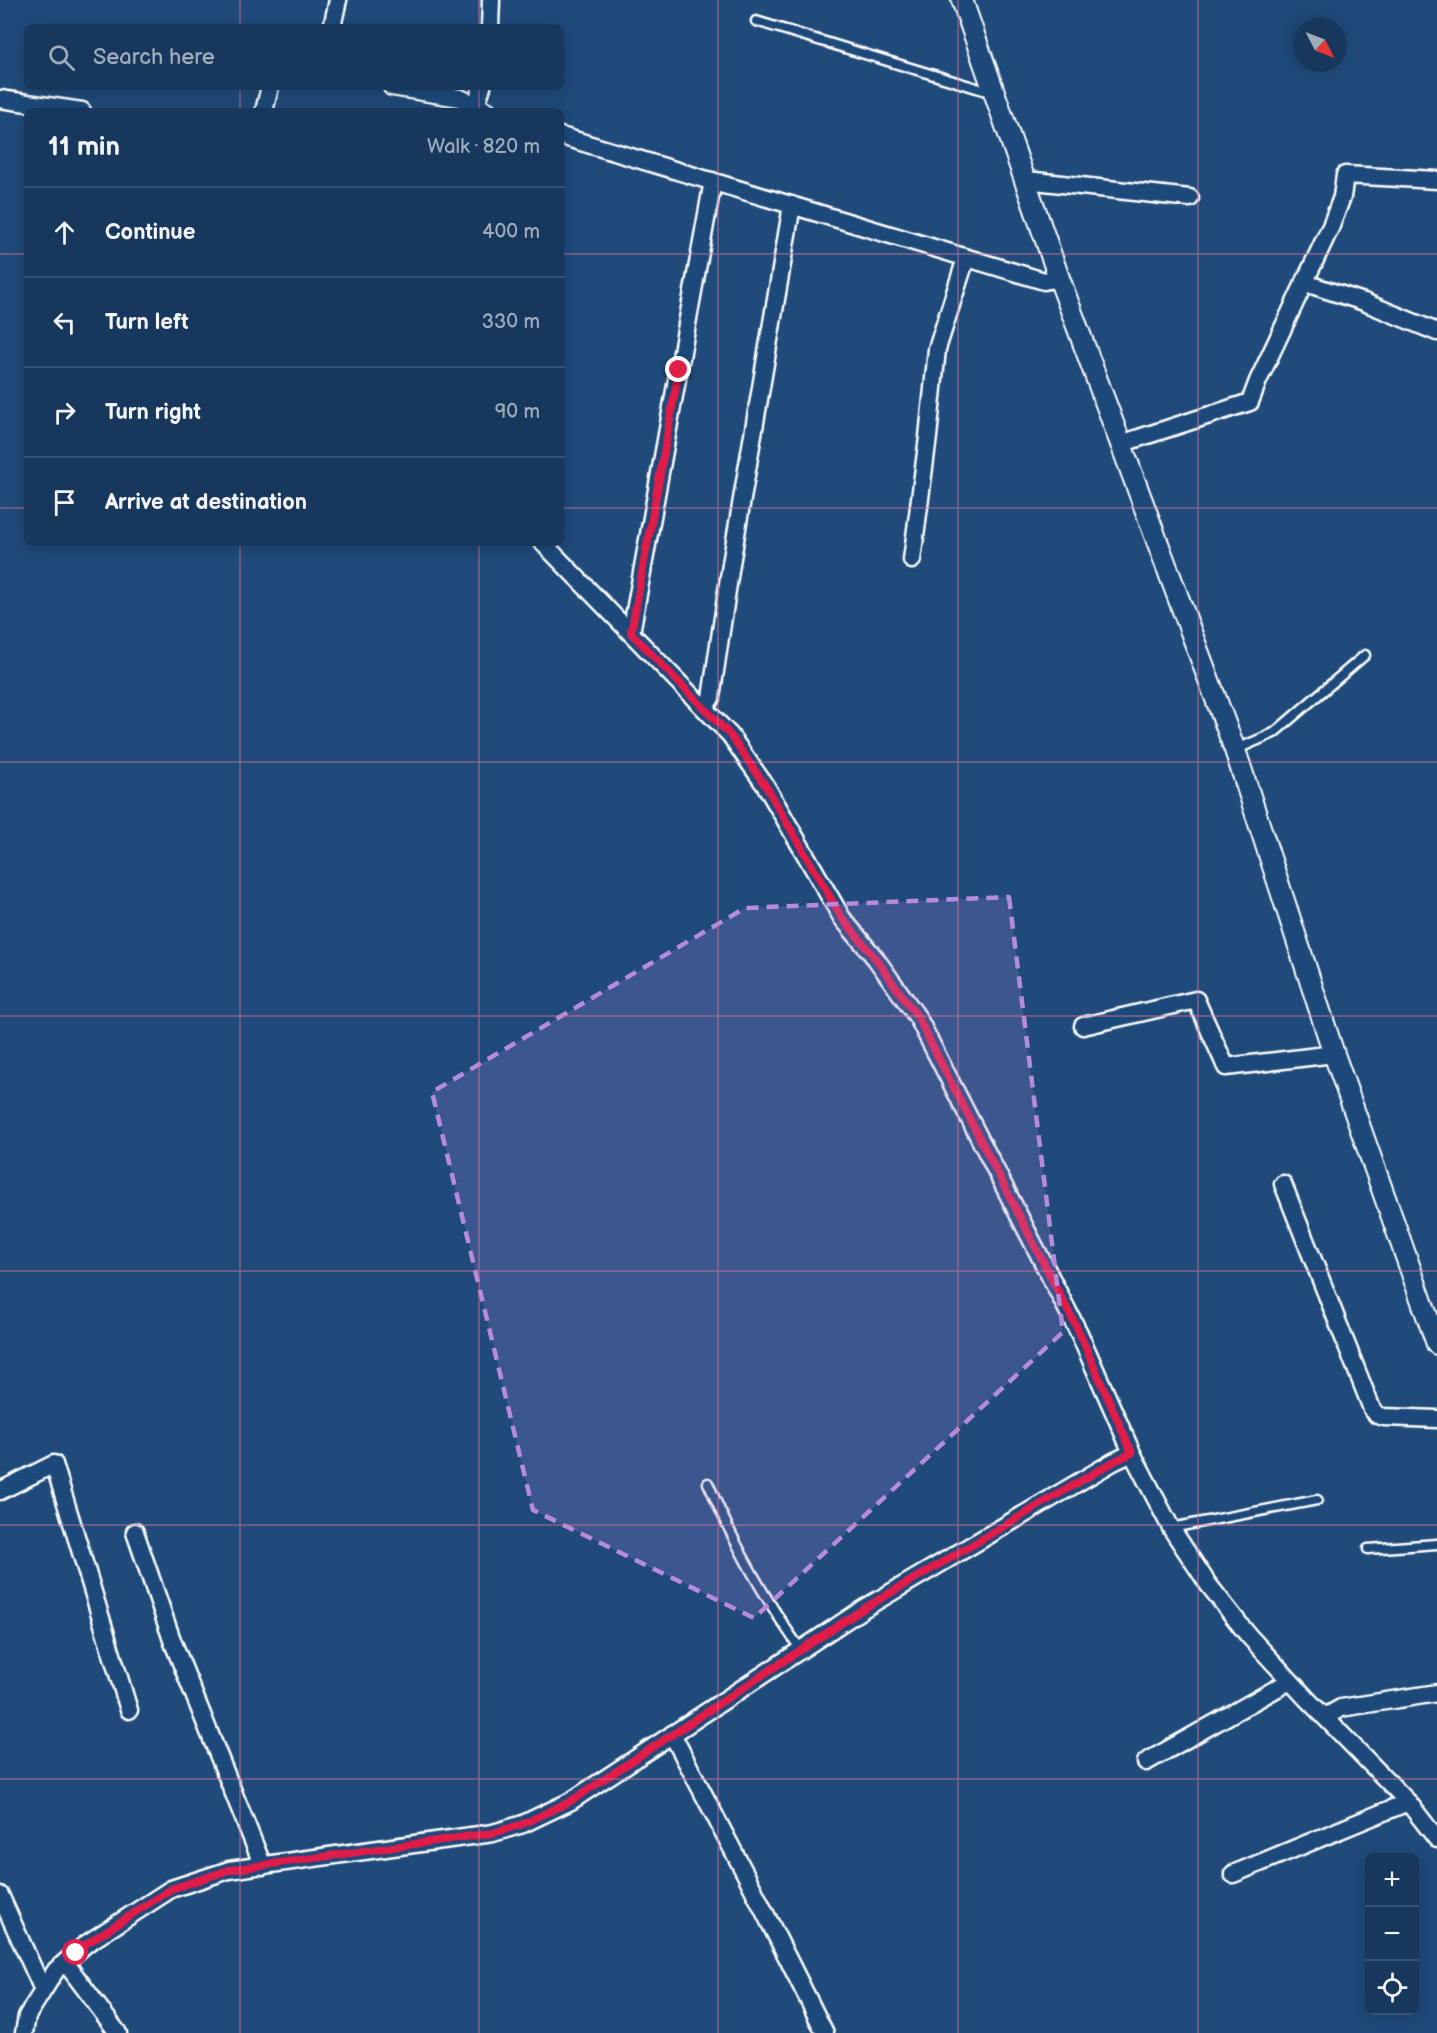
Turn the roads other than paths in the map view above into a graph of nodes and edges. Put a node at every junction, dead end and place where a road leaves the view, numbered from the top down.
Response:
1 (338, 0) edge
2 (491, 0) edge
3 (962, 0) edge
4 (756, 21) dead end
5 (333, 24) edge
6 (490, 24) edge
7 (269, 90) edge
8 (411, 90) edge
9 (482, 90) edge
10 (995, 93) junction
11 (0, 99) edge
12 (62, 108) edge
13 (265, 108) edge
14 (482, 108) edge
15 (564, 136) edge
16 (1026, 180) junction
17 (1437, 180) edge
18 (713, 181) junction
19 (1190, 198) dead end
20 (792, 205) junction
21 (966, 258) junction
22 (1059, 278) junction
23 (1305, 283) junction
24 (1437, 332) edge
25 (1120, 444) junction
26 (546, 546) edge
27 (912, 560) dead end
28 (631, 633) junction
29 (1365, 655) dead end
30 (704, 708) junction
31 (1235, 750) junction
32 (1083, 1026) dead end
33 (1334, 1054) junction
34 (1283, 1184) dead end
35 (1431, 1308) edge
36 (1437, 1344) edge
37 (1437, 1419) edge
38 (1132, 1453) junction
39 (708, 1483) dead end
40 (0, 1491) edge
41 (1317, 1500) dead end
42 (1171, 1528) junction
43 (135, 1532) dead end
44 (1437, 1544) edge
45 (1368, 1549) dead end
46 (801, 1650) junction
47 (1290, 1681) junction
48 (1437, 1693) edge
49 (129, 1710) dead end
50 (1324, 1717) junction
51 (672, 1734) junction
52 (1146, 1762) dead end
53 (1408, 1802) junction
54 (1437, 1839) edge
55 (263, 1866) junction
56 (1233, 1874) dead end
57 (0, 1895) edge
58 (65, 1962) junction
59 (43, 1990) junction
60 (24, 2033) edge
61 (118, 2033) edge
62 (825, 2033) edge

1 - 5 street
2 - 6 street
3 - 10 street
4 - 10 lane
7 - 13 street
8 - 14 street
9 - 14 street
10 - 16 street
11 - 12 street
15 - 18 street
16 - 19 street
16 - 22 street
17 - 23 street
18 - 20 street
18 - 28 street
20 - 21 street
20 - 30 street
21 - 22 street
21 - 27 street
22 - 25 street
23 - 24 street
23 - 25 street
25 - 31 street
26 - 28 street
28 - 30 street
29 - 31 lane
30 - 38 street
31 - 33 street
32 - 33 street
33 - 35 street
34 - 37 street
35 - 36 street
38 - 42 street
38 - 46 street
39 - 46 lane
40 - 49 street
41 - 42 lane
42 - 47 street
43 - 55 street
44 - 45 lane
46 - 51 street
47 - 50 street
47 - 52 street
48 - 50 street
50 - 53 street
51 - 55 street
51 - 62 street
53 - 54 street
53 - 56 street
55 - 58 street
57 - 59 street
58 - 59 street
58 - 61 street
59 - 60 street

